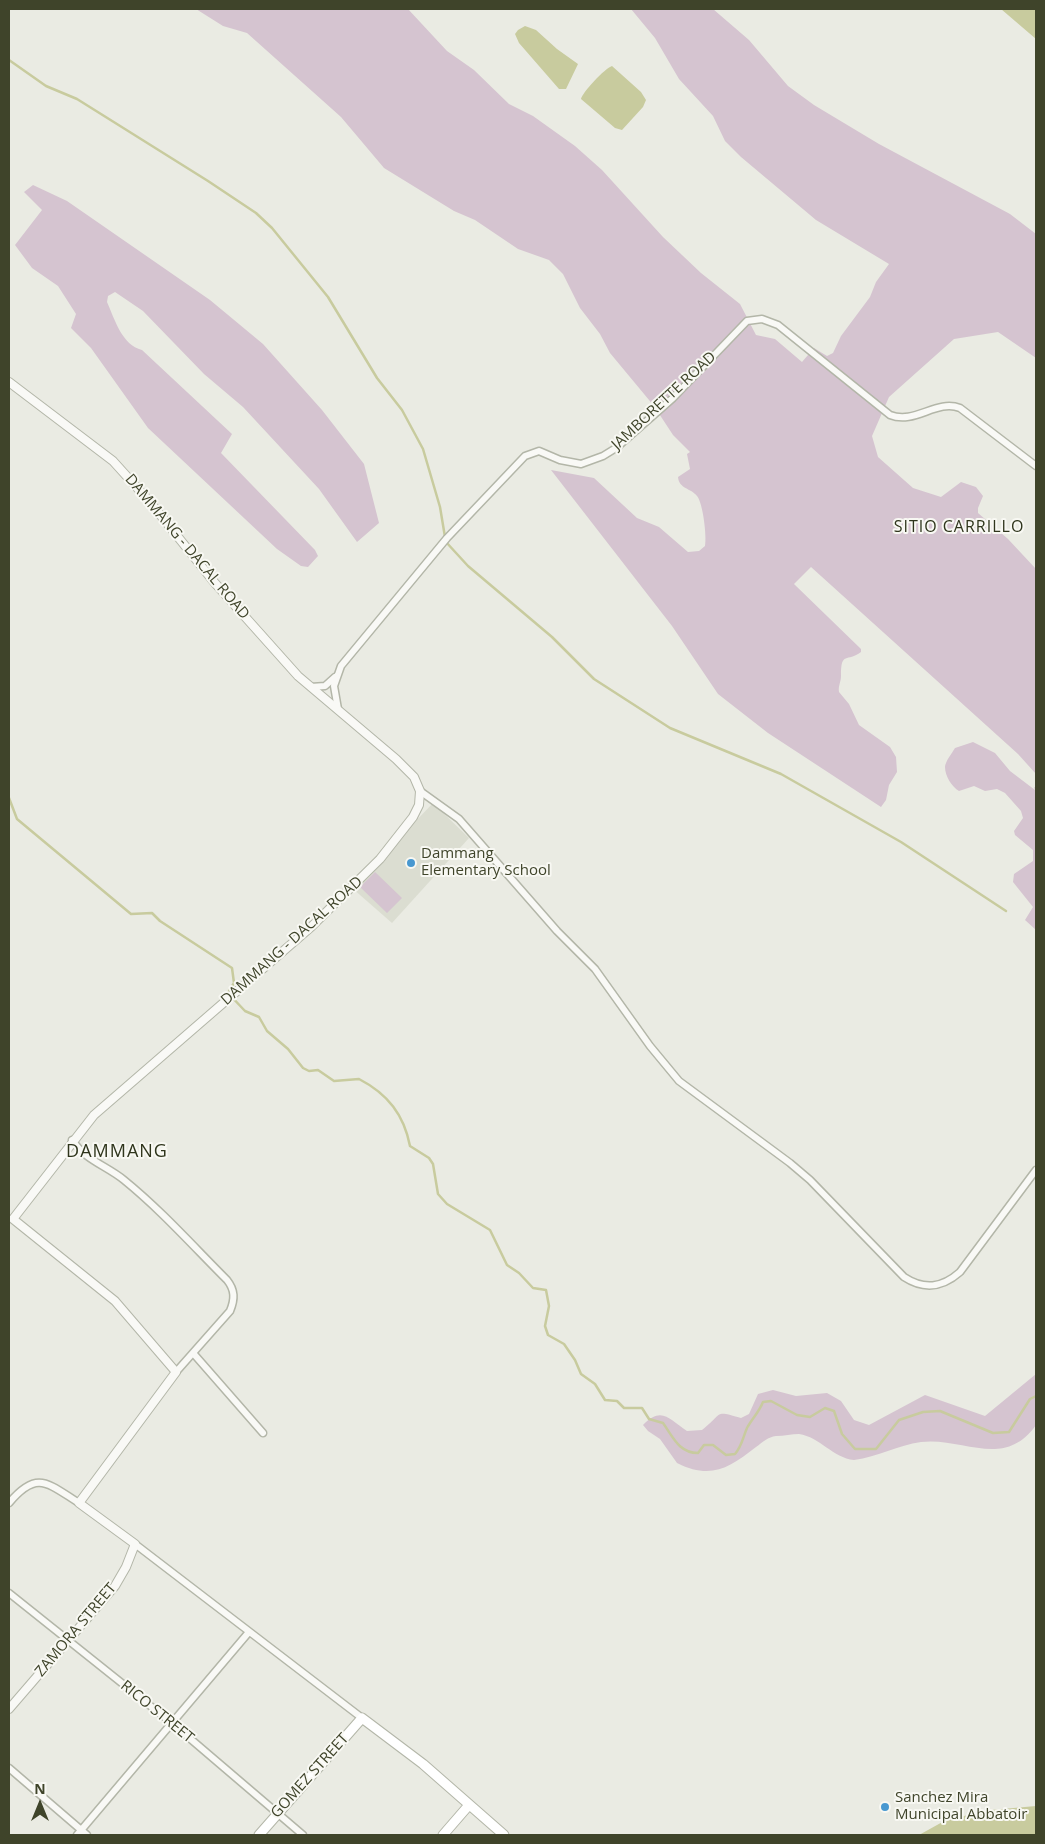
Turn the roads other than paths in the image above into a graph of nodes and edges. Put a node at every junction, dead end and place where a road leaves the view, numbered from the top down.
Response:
1 (9, 382) edge
2 (1036, 466) edge
3 (336, 676) junction
4 (311, 687) junction
5 (338, 710) junction
6 (420, 791) junction
7 (72, 1140) junction
8 (1036, 1170) edge
9 (11, 1217) edge
10 (193, 1353) junction
11 (176, 1372) junction
12 (263, 1433) dead end
13 (9, 1503) edge
14 (79, 1503) junction
15 (135, 1544) junction
16 (9, 1593) edge
17 (248, 1632) junction
18 (69, 1640) junction
19 (9, 1709) edge
20 (362, 1718) junction
21 (172, 1724) junction
22 (9, 1768) edge
23 (469, 1805) junction
24 (277, 1813) junction
25 (79, 1833) edge
26 (87, 1835) edge
27 (259, 1835) edge
28 (303, 1835) edge
29 (443, 1835) edge
30 (504, 1835) edge

1 - 4 street, DAMMANG - DACAL ROAD
2 - 3 street, JAMBORETTE ROAD
3 - 4 street
3 - 5 street
4 - 5 street, DAMMANG - DACAL ROAD
5 - 6 street, DAMMANG - DACAL ROAD
6 - 7 street, DAMMANG - DACAL ROAD
6 - 8 street
7 - 9 street, DAMMANG - DACAL ROAD
7 - 10 street
9 - 11 street
10 - 11 street
10 - 12 street
11 - 14 street
13 - 14 street
14 - 15 street
15 - 17 street
15 - 18 street, ZAMORA STREET
16 - 18 street, RICO STREET
17 - 20 street
17 - 21 street
18 - 19 street, ZAMORA STREET
18 - 21 street, RICO STREET
20 - 23 main road
20 - 24 main road, GOMEZ STREET
21 - 24 street, RICO STREET
21 - 25 street
22 - 25 street
23 - 29 main road
23 - 30 main road
24 - 27 main road, GOMEZ STREET
24 - 28 street, RICO STREET
25 - 26 street

